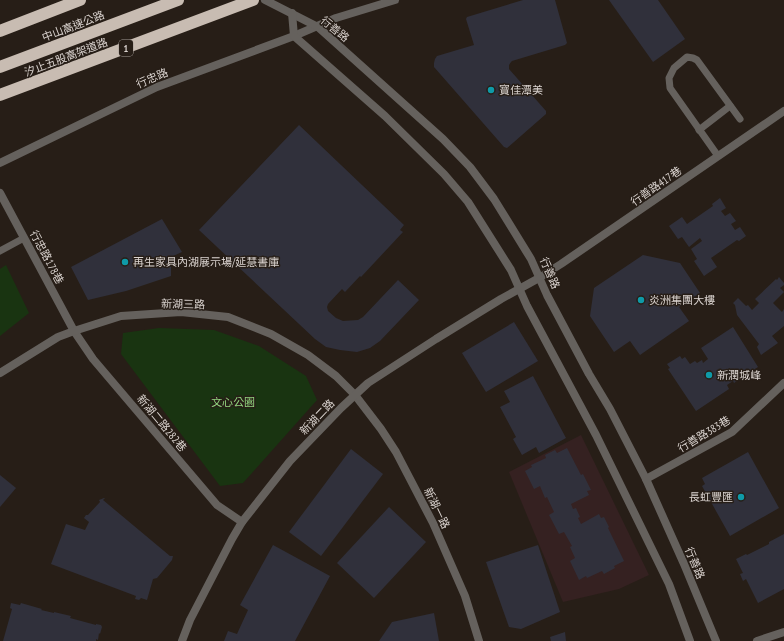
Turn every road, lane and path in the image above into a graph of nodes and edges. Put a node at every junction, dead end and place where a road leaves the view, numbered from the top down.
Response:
1 (80, 0) edge
2 (178, 0) edge
3 (253, 0) edge
4 (265, 0) edge
5 (395, 0) edge
6 (292, 13) junction
7 (318, 27) junction
8 (0, 31) edge
9 (294, 36) junction
10 (0, 67) edge
11 (0, 95) edge
12 (730, 106) junction
13 (784, 111) edge
14 (740, 119) dead end
15 (699, 130) junction
16 (718, 156) junction
17 (0, 164) edge
18 (0, 193) edge
19 (24, 238) junction
20 (0, 251) edge
21 (539, 278) junction
22 (520, 288) junction
23 (74, 331) junction
24 (0, 373) edge
25 (784, 383) edge
26 (355, 395) junction
27 (646, 479) junction
28 (242, 522) junction
29 (784, 632) edge
30 (182, 641) edge
31 (479, 641) edge
32 (690, 641) edge
33 (716, 641) edge
34 (757, 641) edge

1 - 8 highway, 中山高速公路
2 - 10 highway, 中山高速公路
3 - 11 highway, 汐止五股高架道路 / 1
4 - 6 street, 行善路
5 - 7 street, 行忠路
6 - 7 street, 行善路
6 - 9 street
7 - 9 street, 行忠路
7 - 21 street, 行善路
9 - 17 street, 行忠路
9 - 22 street
12 - 14 lane
12 - 15 lane
12 - 15 lane
13 - 16 street, 行善路417巷
15 - 16 lane
16 - 21 street, 行善路417巷
18 - 19 street, 行忠路178巷
19 - 20 lane
19 - 23 street, 行忠路178巷
21 - 22 street, 新湖二路
21 - 27 street, 行善路
22 - 26 street, 新湖二路
22 - 32 street
23 - 24 street, 新湖三路
23 - 26 street, 新湖三路
23 - 28 street, 新湖二路282巷
25 - 27 street, 行善路383巷
26 - 28 street, 新湖二路
26 - 31 street, 新湖一路
27 - 33 street, 行善路
28 - 30 street, 新湖二路
29 - 34 street

